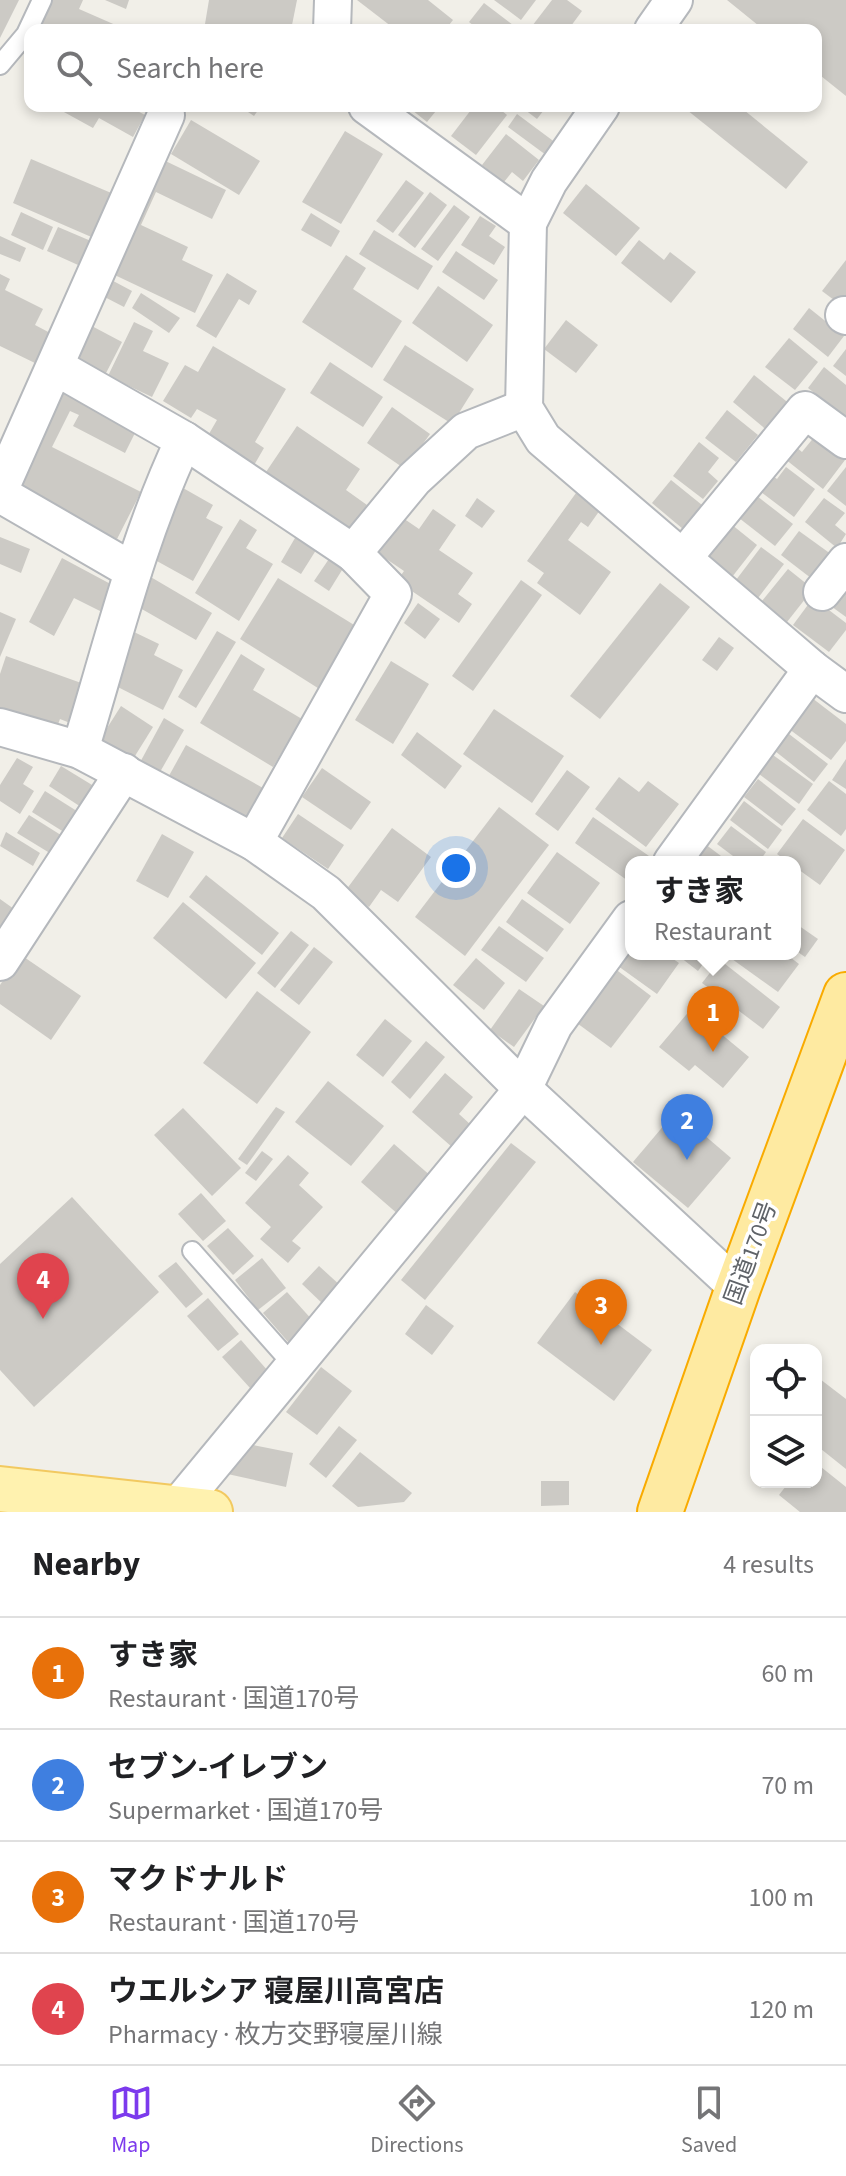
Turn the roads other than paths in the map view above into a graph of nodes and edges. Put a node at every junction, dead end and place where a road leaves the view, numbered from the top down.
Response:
1 (42, 0) edge
2 (333, 0) edge
3 (674, 0) edge
4 (31, 24) edge
5 (332, 24) edge
6 (657, 24) edge
7 (24, 36) edge
8 (0, 65) edge
9 (375, 112) edge
10 (597, 112) edge
11 (166, 115) dead end
12 (528, 223) junction
13 (56, 367) junction
14 (524, 408) junction
15 (184, 440) junction
16 (846, 440) edge
17 (0, 492) edge
18 (353, 553) junction
19 (683, 558) junction
20 (846, 562) edge
21 (133, 571) junction
22 (822, 592) dead end
23 (812, 669) junction
24 (846, 694) edge
25 (0, 727) edge
26 (80, 750) junction
27 (124, 772) junction
28 (254, 842) junction
29 (676, 856) edge
30 (625, 927) edge
31 (0, 962) edge
32 (846, 995) edge
33 (523, 1089) junction
34 (192, 1251) dead end
35 (738, 1288) junction
36 (294, 1366) junction
37 (0, 1489) edge
38 (186, 1511) edge
39 (660, 1512) edge

1 - 4 lane
2 - 5 street
3 - 6 street
7 - 8 lane
9 - 12 street
10 - 12 street
11 - 13 street
12 - 14 street
13 - 15 street
13 - 17 street
14 - 18 street
14 - 19 street
15 - 18 street
15 - 21 street
16 - 19 street
17 - 21 street
18 - 28 street
19 - 23 street
20 - 22 street
21 - 26 street
23 - 24 street
23 - 29 street
25 - 26 street
26 - 27 street
27 - 28 street
27 - 31 street
28 - 33 street
30 - 33 street
32 - 35 highway, 国道170号
33 - 35 street
33 - 36 street
34 - 36 lane
35 - 39 highway, 国道170号
36 - 38 street
37 - 38 main road

